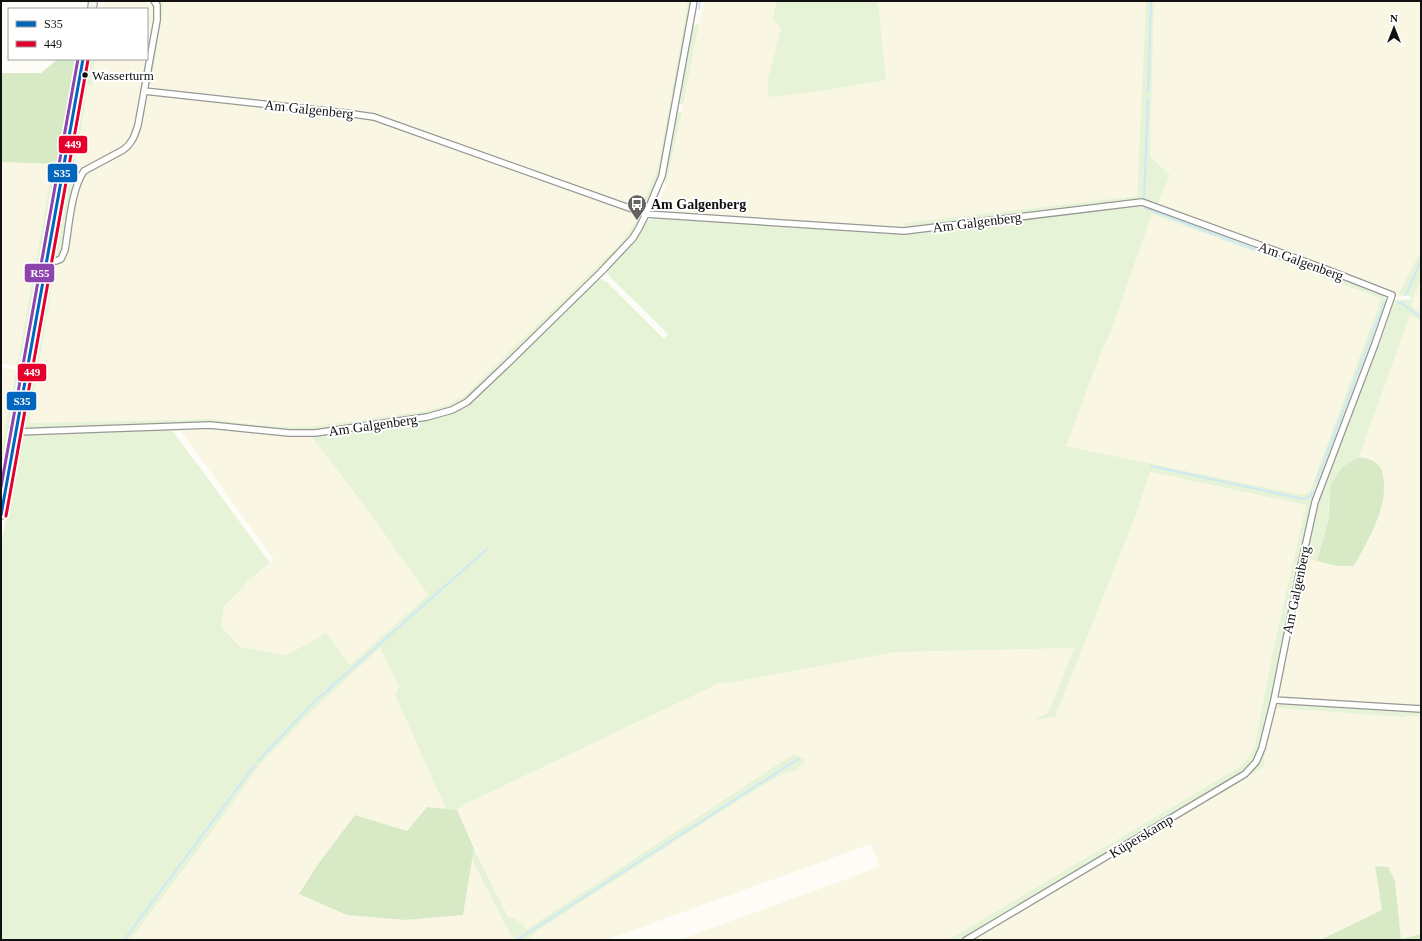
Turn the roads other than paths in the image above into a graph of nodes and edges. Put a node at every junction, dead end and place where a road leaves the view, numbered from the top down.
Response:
1 (154, 1) edge
2 (694, 1) edge
3 (83, 60) edge
4 (144, 91) junction
5 (646, 214) junction
6 (47, 260) junction
7 (16, 432) junction
8 (1, 515) edge
9 (1274, 700) junction
10 (1421, 709) edge
11 (966, 940) edge

1 - 4 street
2 - 5 street, Am Galgenberg
3 - 6 main road
4 - 5 street, Am Galgenberg
4 - 6 street
5 - 7 street, Am Galgenberg
5 - 9 street, Am Galgenberg
6 - 7 main road
7 - 8 main road
9 - 10 street
9 - 11 street, Küperskamp

